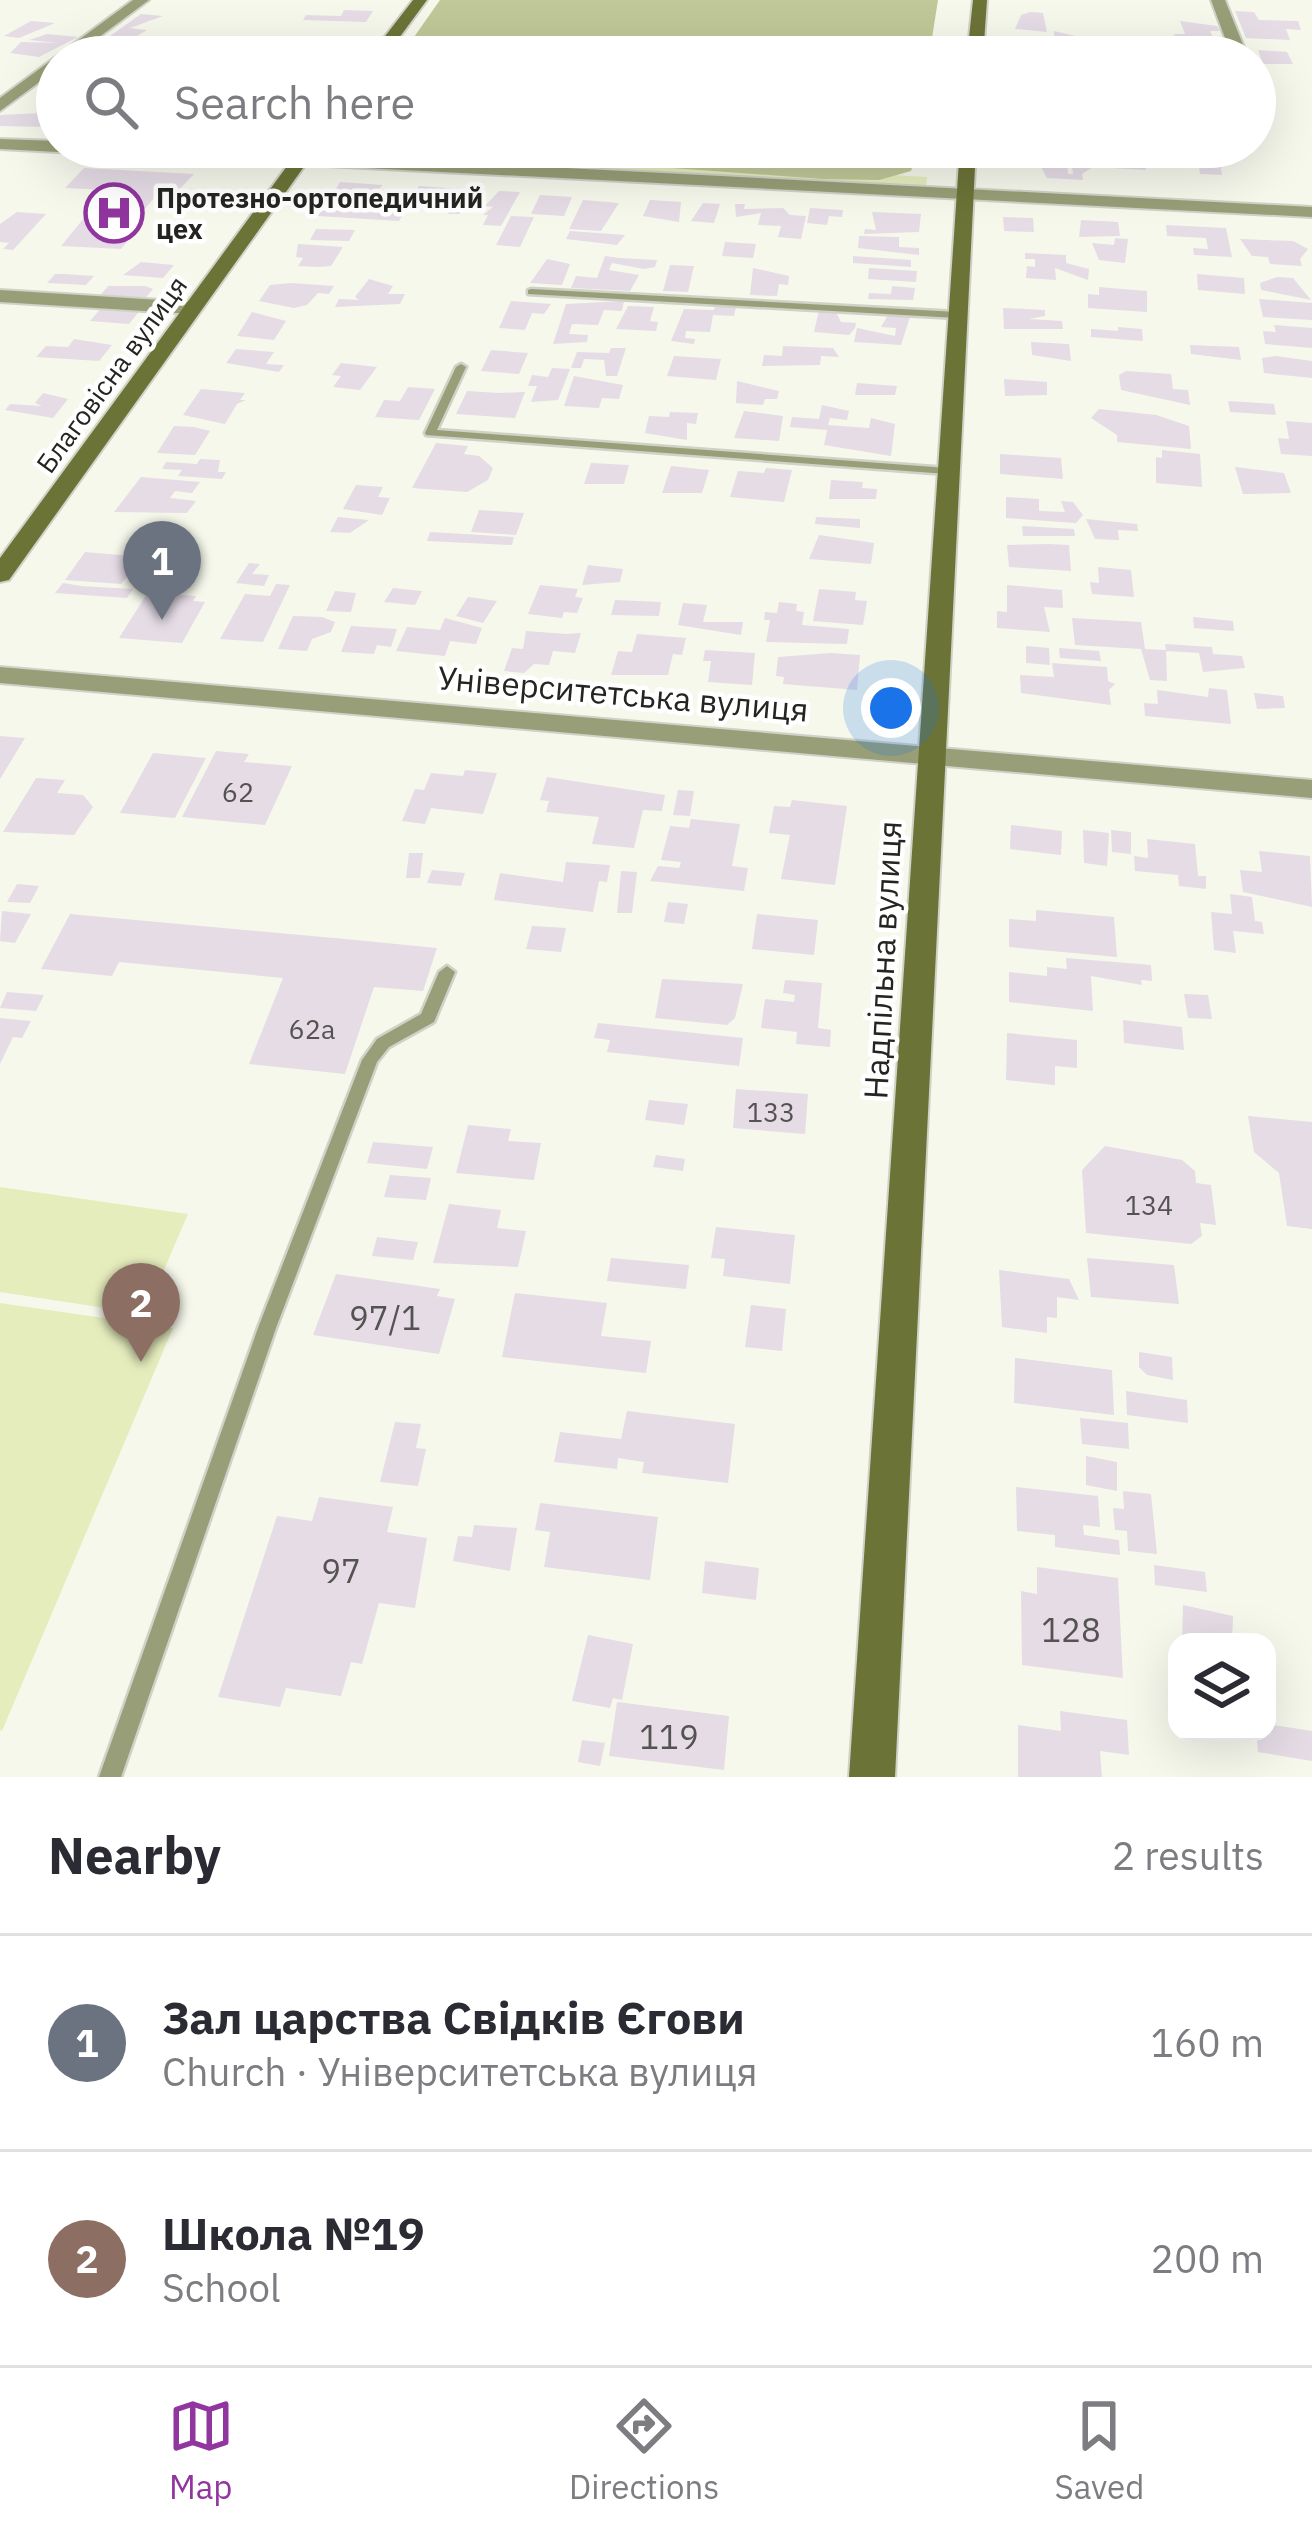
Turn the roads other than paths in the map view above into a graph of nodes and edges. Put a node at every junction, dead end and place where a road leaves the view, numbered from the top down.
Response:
1 (142, 0) edge
2 (420, 0) edge
3 (980, 0) edge
4 (1218, 0) edge
5 (92, 36) edge
6 (393, 36) edge
7 (977, 36) edge
8 (1232, 36) edge
9 (36, 78) edge
10 (0, 106) edge
11 (0, 144) edge
12 (36, 145) edge
13 (294, 168) edge
14 (546, 168) edge
15 (967, 168) edge
16 (965, 194) junction
17 (1312, 212) edge
18 (531, 292) dead end
19 (0, 296) edge
20 (191, 308) junction
21 (957, 315) junction
22 (461, 368) dead end
23 (946, 471) junction
24 (0, 575) edge
25 (0, 675) edge
26 (930, 757) junction
27 (1312, 789) edge
28 (447, 972) dead end
29 (110, 1777) edge
30 (872, 1777) edge

1 - 5 street
2 - 6 main road
3 - 7 main road
4 - 8 street
9 - 10 street
11 - 12 street
13 - 20 main road, Благовісна вулиця
14 - 16 street
15 - 16 main road, Надпільна вулиця
16 - 17 street
16 - 21 main road, Надпільна вулиця
18 - 21 lane
19 - 20 street
20 - 24 main road, Благовісна вулиця
21 - 23 main road, Надпільна вулиця
22 - 23 lane
23 - 26 main road, Надпільна вулиця
25 - 26 street, Університетська вулиця
26 - 27 street, Університетська вулиця
26 - 30 main road, Надпільна вулиця
28 - 29 lane

